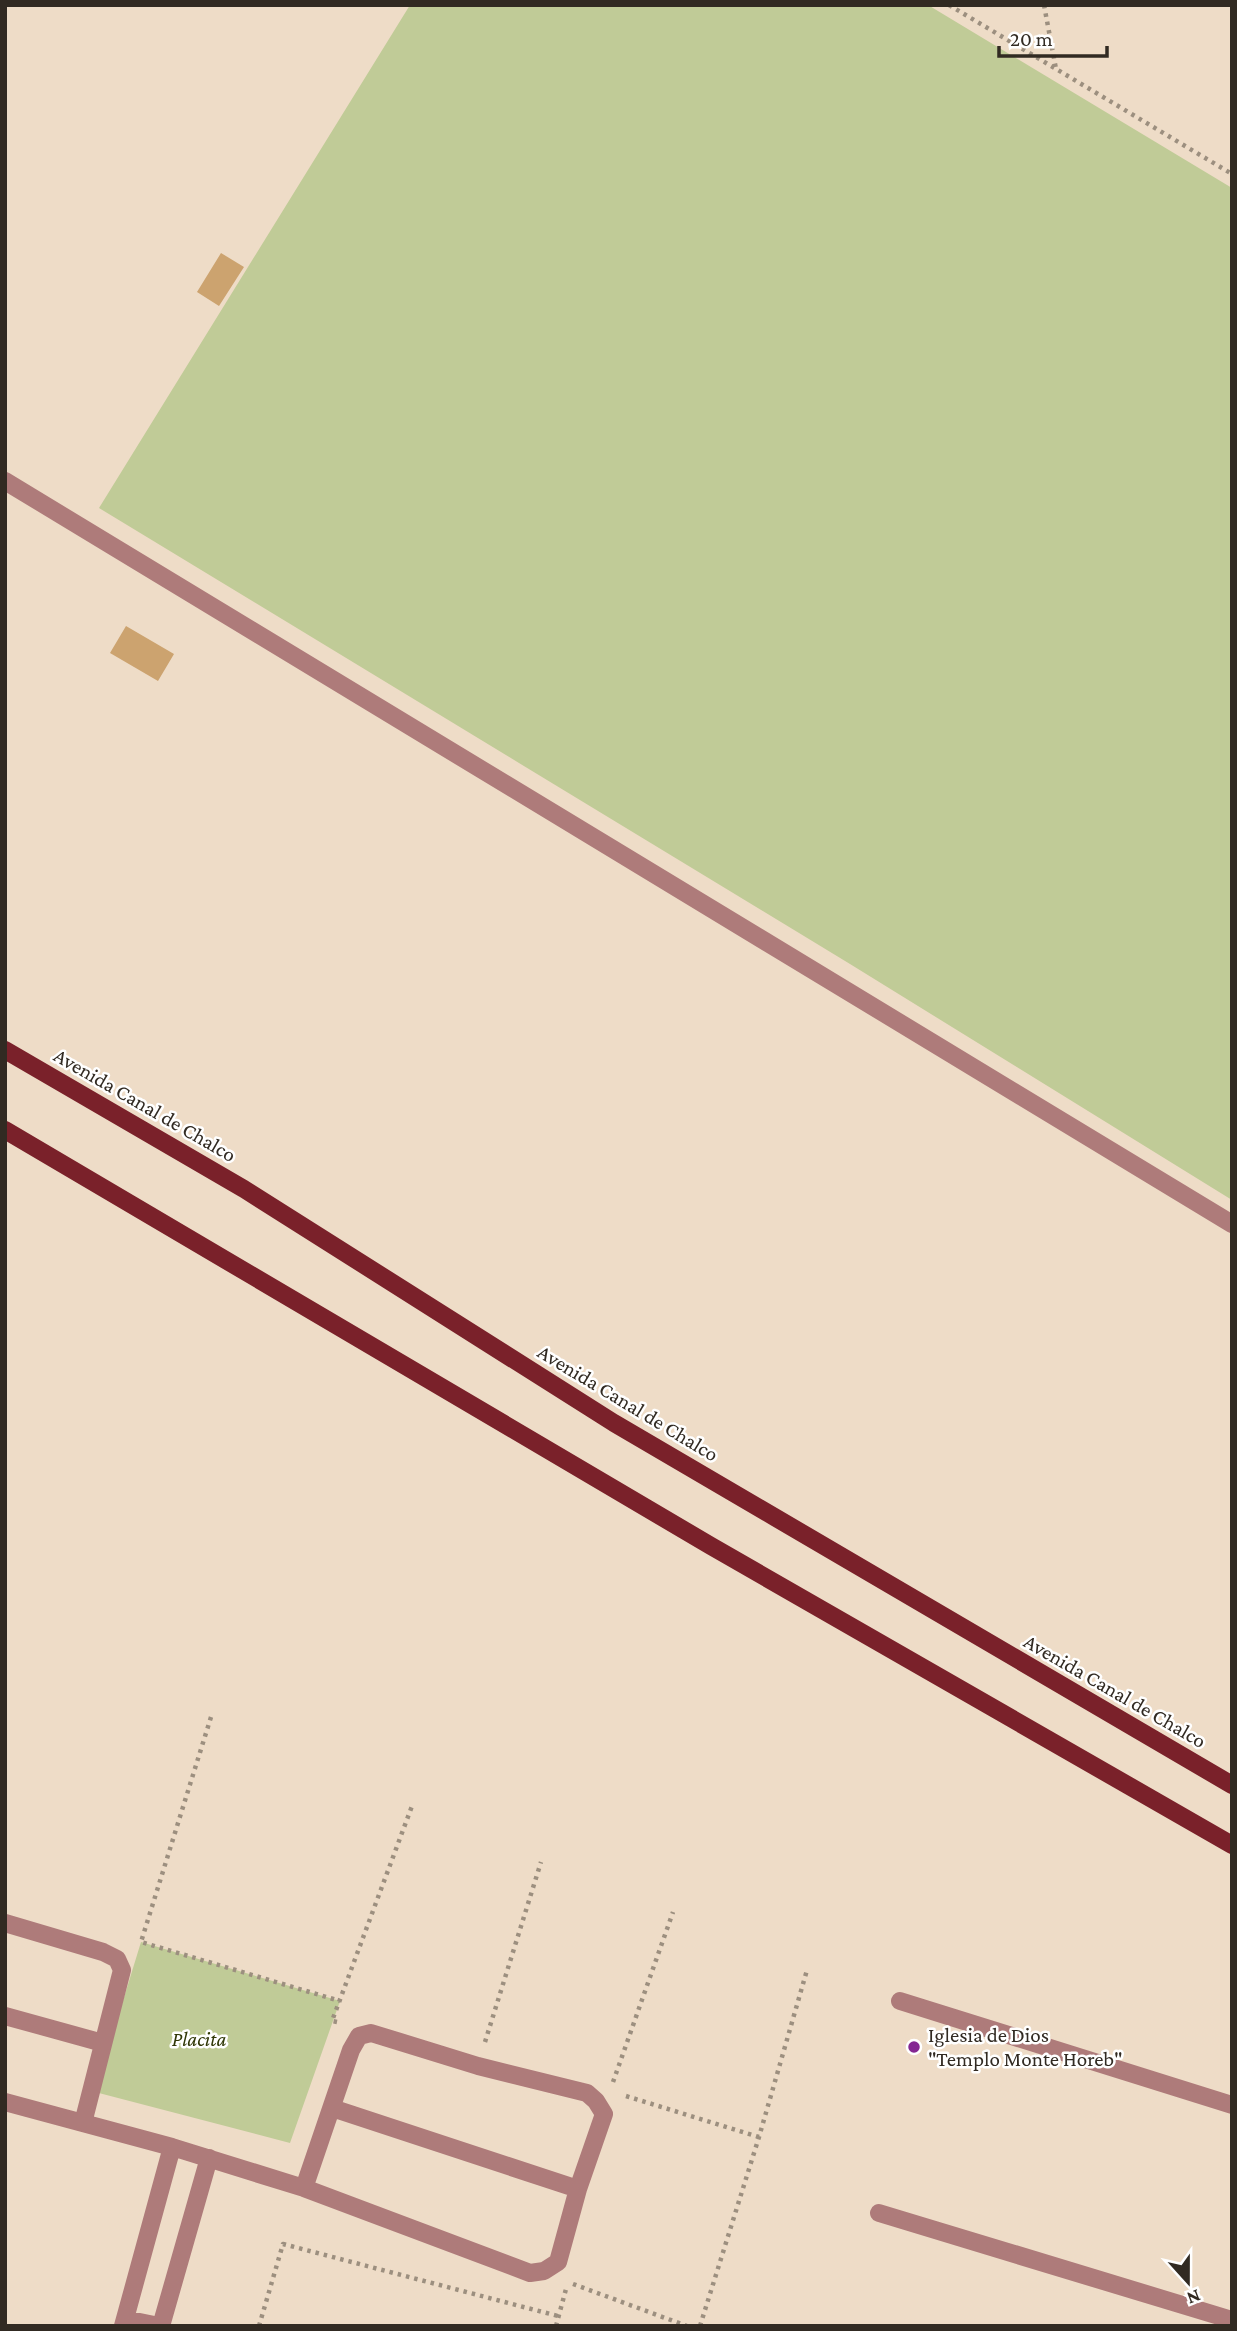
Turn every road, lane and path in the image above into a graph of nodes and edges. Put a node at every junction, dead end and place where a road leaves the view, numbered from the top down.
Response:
1 (949, 5) edge
2 (1044, 5) edge
3 (1057, 70) junction
4 (1232, 174) edge
5 (5, 481) edge
6 (5, 1050) edge
7 (5, 1130) edge
8 (1232, 1224) edge
9 (211, 1717) dead end
10 (1232, 1785) edge
11 (412, 1806) dead end
12 (1232, 1845) edge
13 (541, 1862) dead end
14 (673, 1912) dead end
15 (5, 1923) edge
16 (807, 1970) dead end
17 (340, 2001) junction
18 (900, 2001) dead end
19 (5, 2016) edge
20 (346, 2025) dead end
21 (103, 2043) junction
22 (478, 2066) junction
23 (610, 2091) dead end
24 (622, 2095) dead end
25 (5, 2102) edge
26 (1232, 2105) edge
27 (332, 2108) junction
28 (83, 2123) junction
29 (759, 2137) junction
30 (172, 2147) junction
31 (209, 2158) junction
32 (304, 2188) junction
33 (578, 2189) junction
34 (879, 2213) dead end
35 (558, 2316) junction
36 (1232, 2320) edge
37 (124, 2323) edge
38 (160, 2326) edge
39 (259, 2326) edge
40 (556, 2326) edge
41 (687, 2326) edge
42 (700, 2326) edge

1 - 3 path
2 - 3 path
3 - 4 path
5 - 8 street
6 - 10 main road, Avenida Canal de Chalco
7 - 12 main road
9 - 17 path
11 - 17 path
13 - 22 path
14 - 23 path
15 - 21 street
16 - 29 path
17 - 20 path
18 - 26 street
19 - 21 street
21 - 28 street
22 - 27 street
22 - 33 street
24 - 29 path
25 - 28 street
27 - 32 street
27 - 33 street
28 - 30 street
29 - 42 path
30 - 31 street
30 - 37 street
31 - 32 street
31 - 38 street
32 - 33 street
34 - 36 street
35 - 39 path
35 - 40 path
35 - 41 path
37 - 38 street

